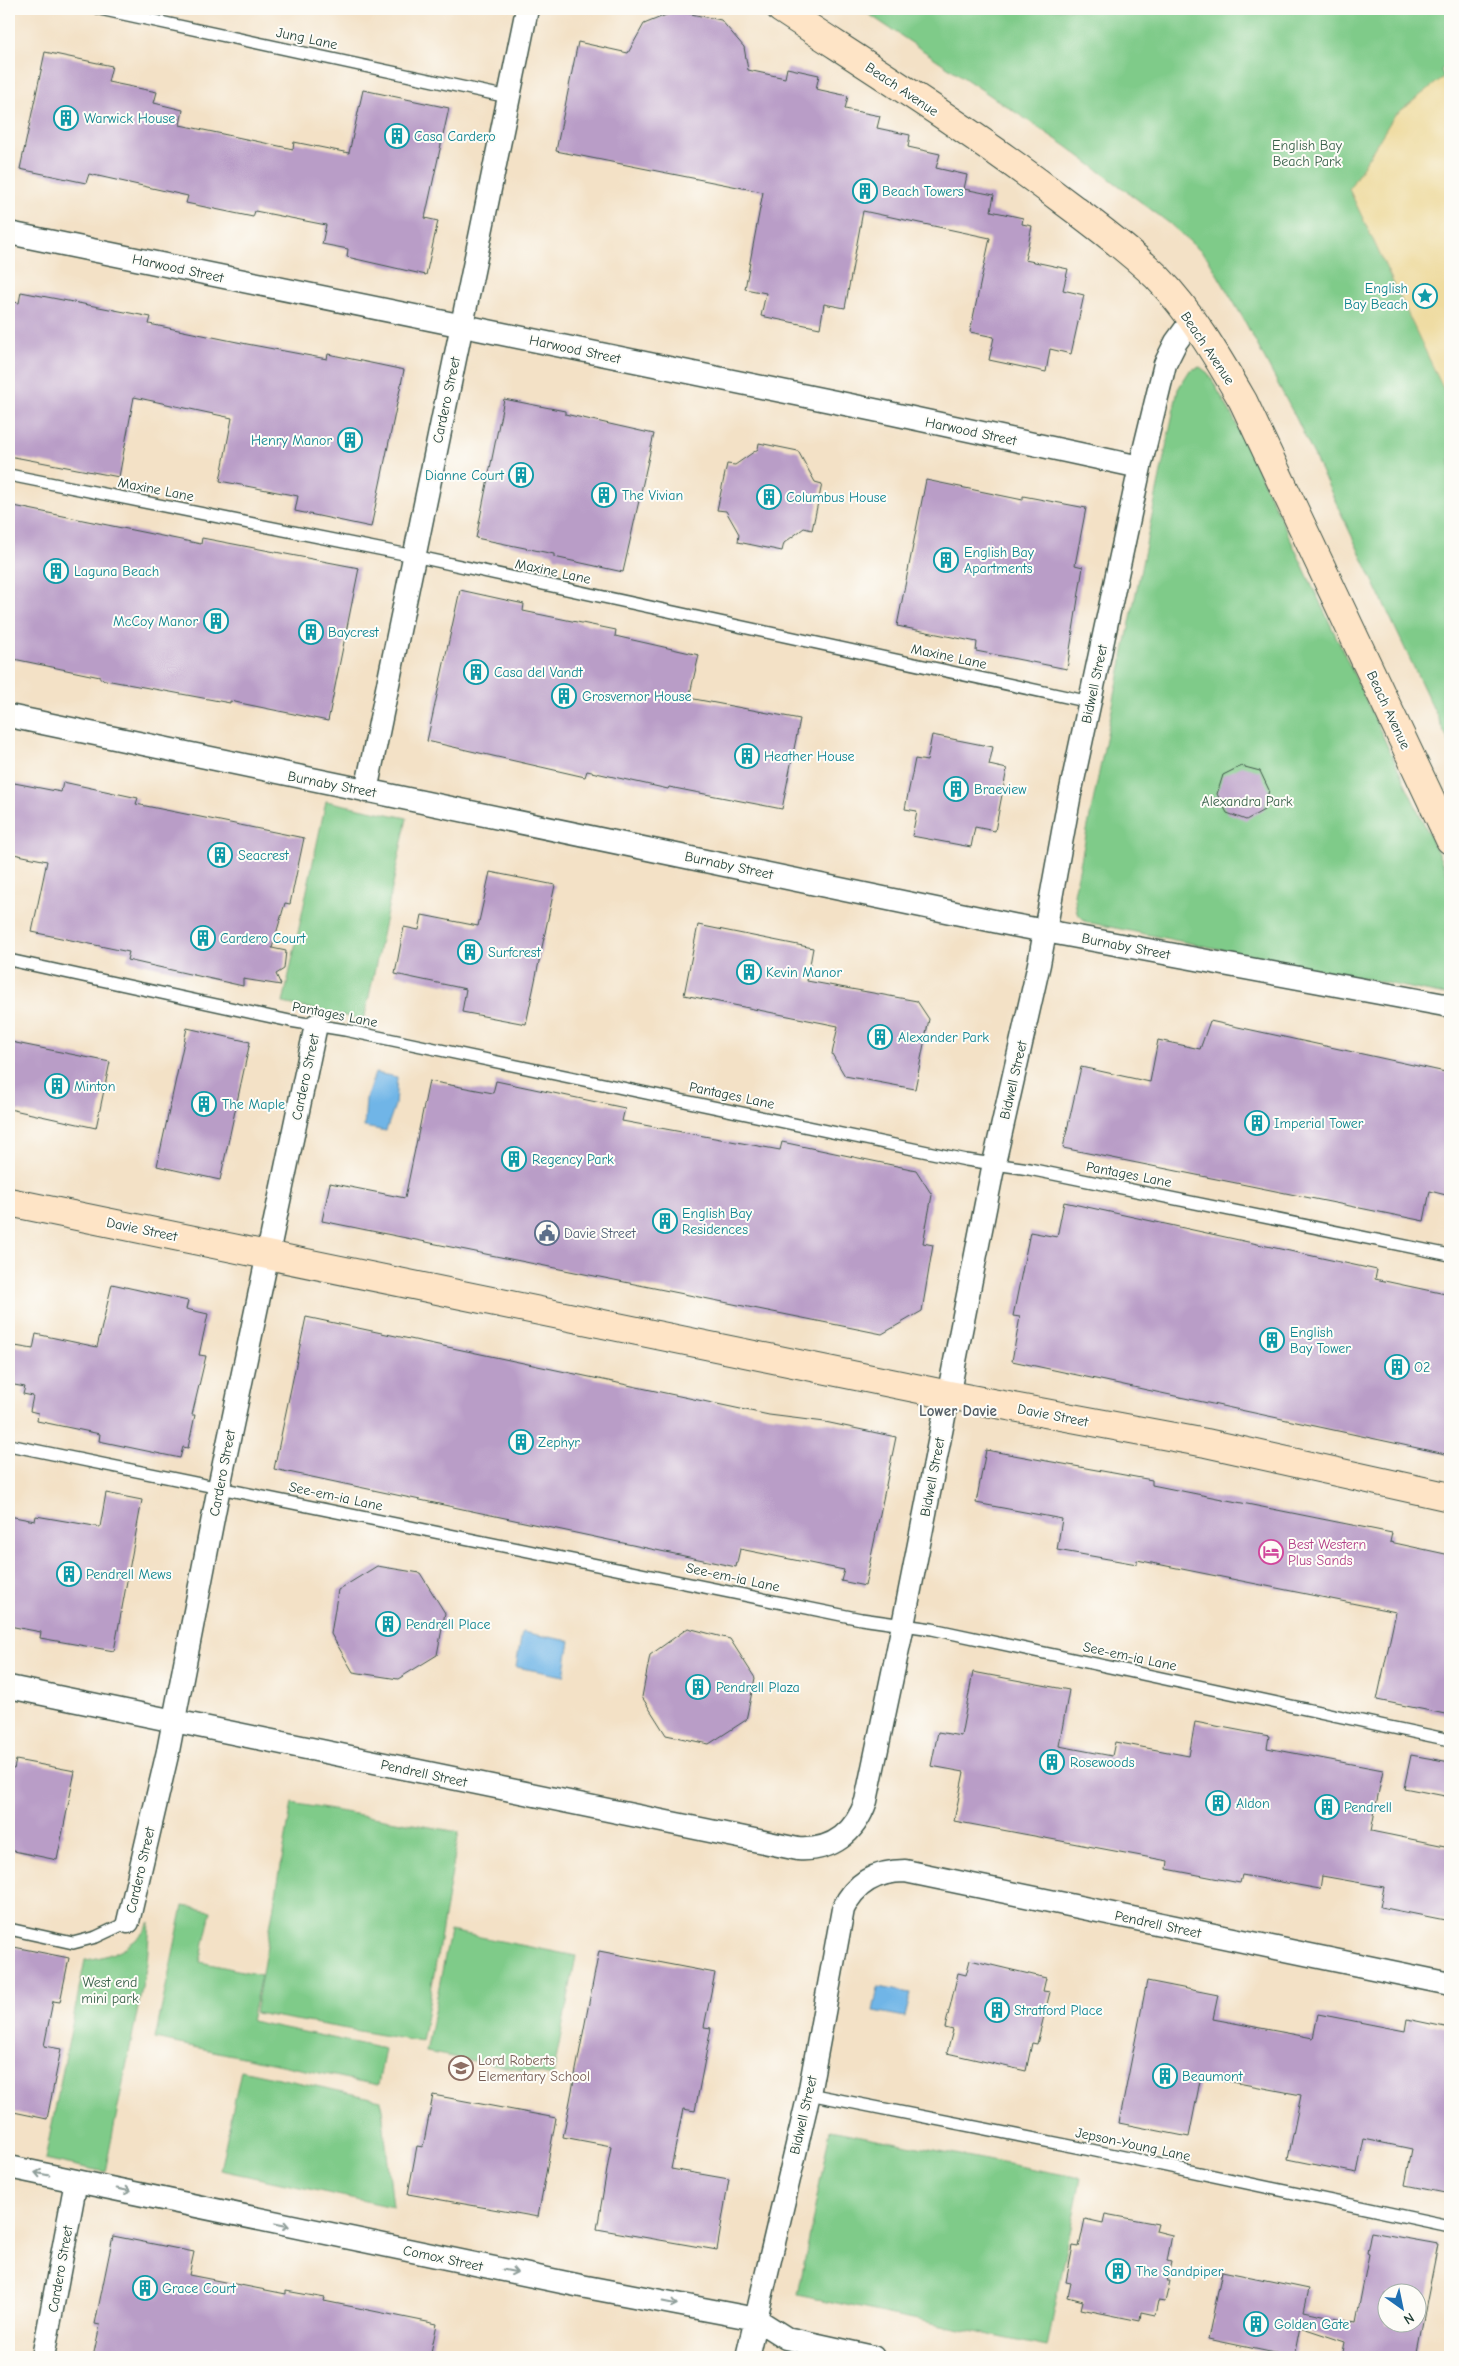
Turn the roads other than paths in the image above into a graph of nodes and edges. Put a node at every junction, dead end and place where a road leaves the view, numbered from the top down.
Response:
1 (100, 9) edge
2 (528, 9) edge
3 (781, 9) edge
4 (508, 97) junction
5 (9, 233) edge
6 (1192, 320) junction
7 (462, 326) junction
8 (1140, 467) junction
9 (9, 475) edge
10 (414, 556) junction
11 (1090, 702) junction
12 (9, 716) edge
13 (366, 791) junction
14 (1450, 840) edge
15 (1046, 931) junction
16 (9, 960) edge
17 (1450, 1006) edge
18 (316, 1024) junction
19 (994, 1163) junction
20 (9, 1202) edge
21 (267, 1255) junction
22 (1450, 1255) edge
23 (949, 1395) junction
24 (9, 1445) edge
25 (219, 1487) junction
26 (1450, 1497) edge
27 (903, 1625) junction
28 (9, 1687) edge
29 (174, 1721) junction
30 (1450, 1740) edge
31 (839, 1840) joint
32 (867, 1881) joint
33 (128, 1922) joint
34 (9, 1929) edge
35 (1450, 1984) edge
36 (809, 2094) junction
37 (9, 2167) edge
38 (76, 2181) junction
39 (1450, 2226) edge
40 (756, 2319) junction
41 (43, 2357) edge
42 (747, 2357) edge
43 (872, 2357) edge

1 - 4 lane, Jung Lane
2 - 4 street, Cardero Street
3 - 6 main road, Beach Avenue
4 - 7 street, Cardero Street
5 - 7 street, Harwood Street
6 - 8 street, Bidwell Street
6 - 14 main road, Beach Avenue
7 - 8 street, Harwood Street
7 - 10 street, Cardero Street
8 - 11 street, Bidwell Street
9 - 10 lane, Maxine Lane
10 - 11 lane, Maxine Lane
10 - 13 street, Cardero Street
11 - 15 street, Bidwell Street
12 - 13 street, Burnaby Street
13 - 15 street, Burnaby Street
15 - 17 street, Burnaby Street
15 - 19 street, Bidwell Street
16 - 18 lane, Pantages Lane
18 - 19 lane, Pantages Lane
18 - 21 street, Cardero Street
19 - 22 lane, Pantages Lane
19 - 23 street, Bidwell Street
20 - 21 main road, Davie Street
21 - 23 main road, Davie Street
21 - 25 street, Cardero Street
23 - 26 main road, Davie Street
23 - 27 street, Bidwell Street
24 - 25 lane, See-em-ia Lane
25 - 27 lane, See-em-ia Lane
25 - 29 street, Cardero Street
27 - 30 lane, See-em-ia Lane
27 - 31 street, Bidwell Street
28 - 29 street, Pendrell Street
29 - 31 street, Pendrell Street
29 - 33 street, Cardero Street
32 - 35 street, Pendrell Street
32 - 36 street, Bidwell Street
33 - 34 lane
36 - 39 lane, Jepson-Young Lane
36 - 40 street, Bidwell Street
38 -> 37 street, Comox Street
38 -> 40 street, Comox Street
38 - 41 street, Cardero Street
40 - 42 street, Bidwell Street
40 - 43 street, Comox Street

